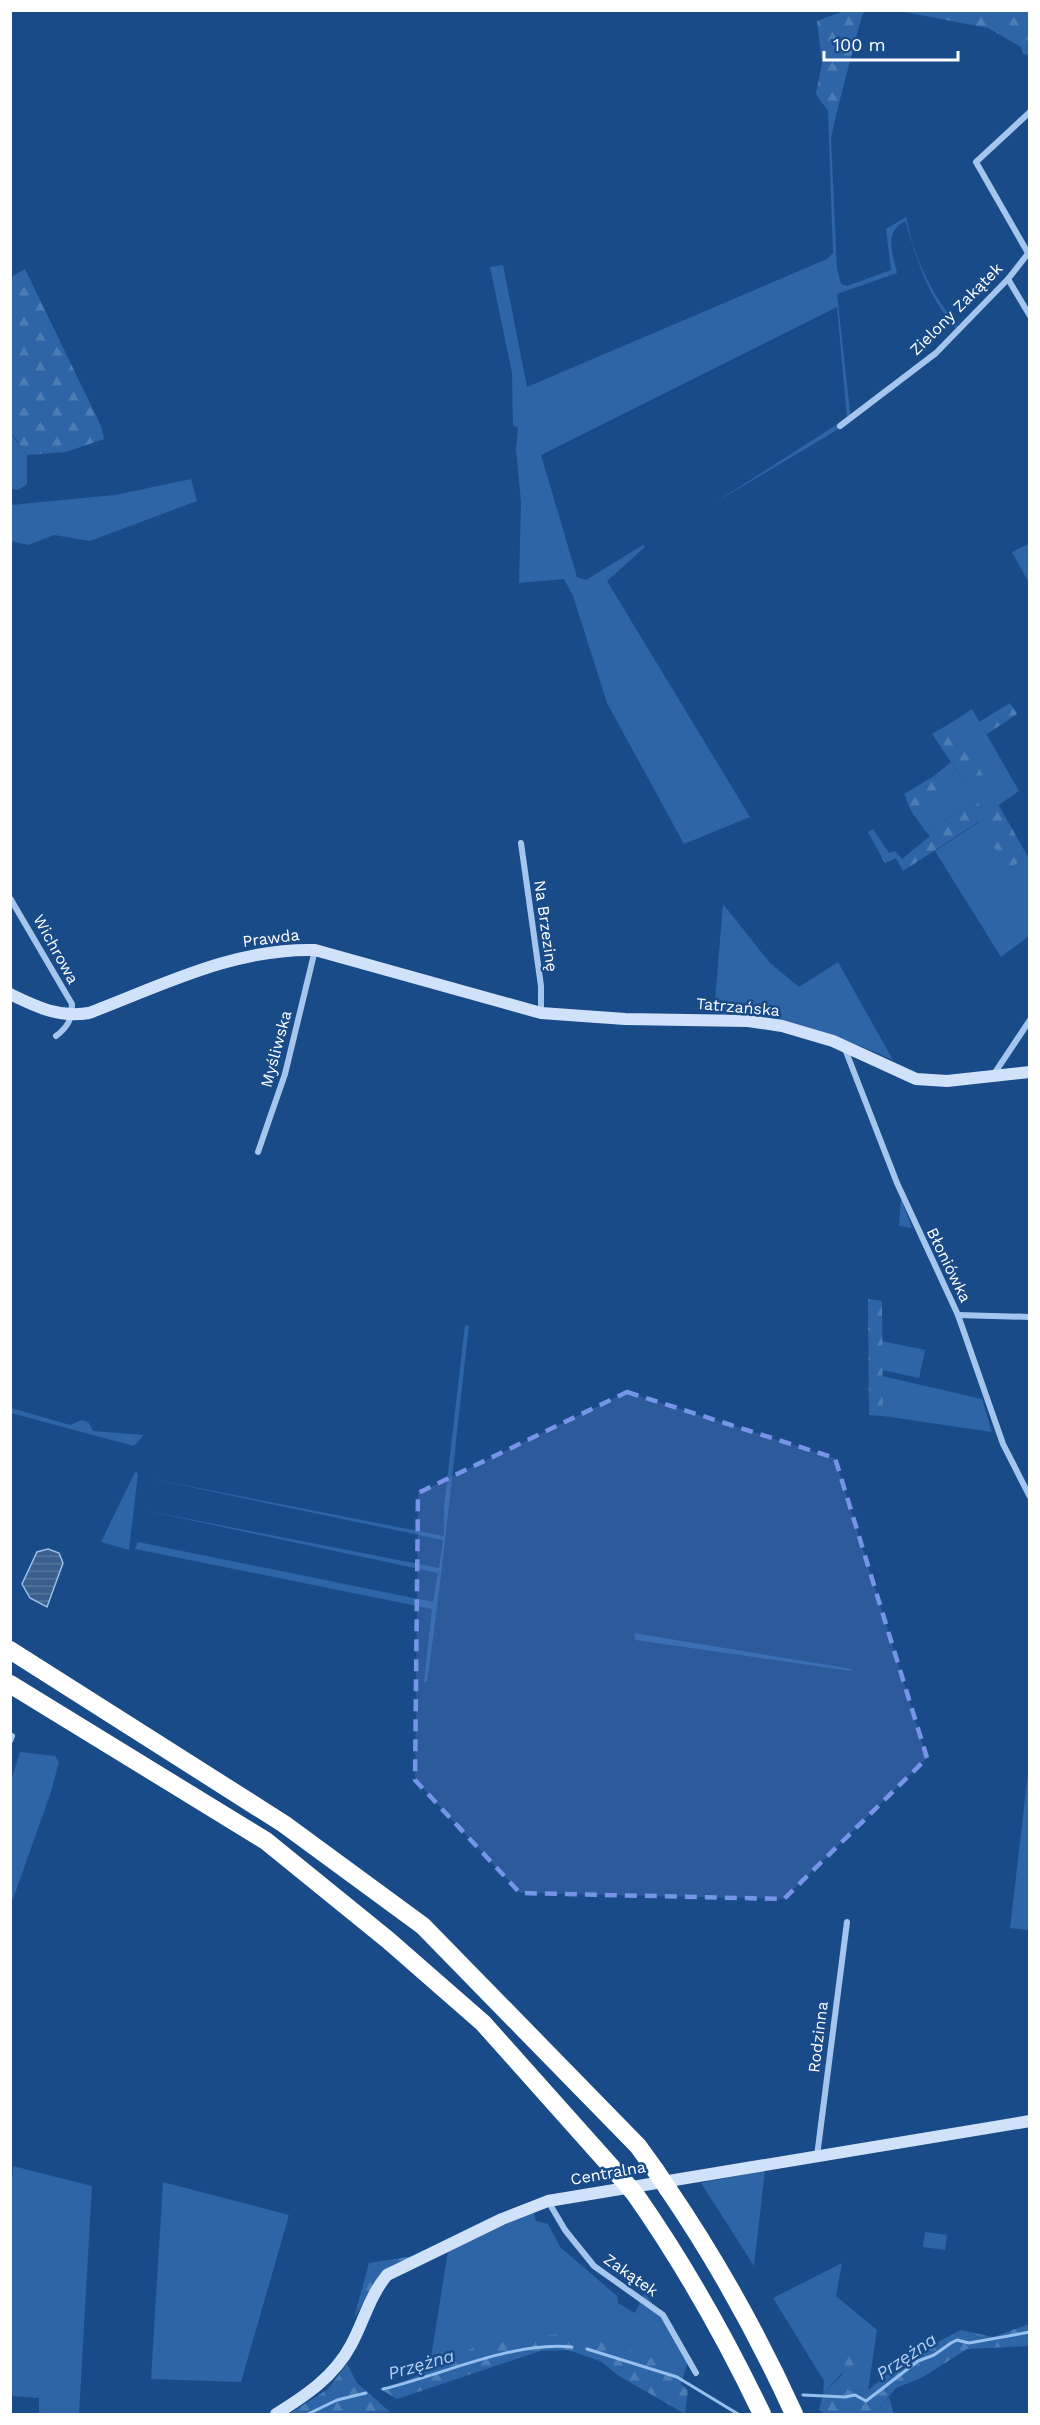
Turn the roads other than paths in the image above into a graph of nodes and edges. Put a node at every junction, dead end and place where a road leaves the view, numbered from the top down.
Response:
1 (1029, 112) edge
2 (1029, 252) edge
3 (1008, 279) junction
4 (1029, 316) edge
5 (840, 426) dead end
6 (521, 843) dead end
7 (10, 898) edge
8 (315, 950) junction
9 (10, 994) edge
10 (541, 1013) junction
11 (72, 1016) junction
12 (1029, 1020) edge
13 (56, 1036) dead end
14 (843, 1045) junction
15 (1029, 1072) edge
16 (994, 1074) junction
17 (258, 1152) dead end
18 (958, 1315) junction
19 (1029, 1317) edge
20 (1029, 1497) edge
21 (10, 1650) edge
22 (22, 1691) edge
23 (847, 1922) dead end
24 (1029, 2121) edge
25 (817, 2156) junction
26 (548, 2201) junction
27 (696, 2373) dead end
28 (276, 2415) edge
29 (762, 2415) edge
30 (794, 2415) edge

1 - 2 street
2 - 3 street, Zielony Zakątek
3 - 4 street
3 - 5 street, Zielony Zakątek
6 - 10 street, Na Brzezinę
7 - 11 street, Wichrowa
8 - 10 street, Prawda
8 - 11 street, Prawda
8 - 17 street, Myśliwska
9 - 11 street, Prawda
10 - 14 street, Tatrzańska
11 - 13 street
12 - 16 street
14 - 16 street, Tatrzańska
14 - 18 street, Błoniówka
15 - 16 street, Tatrzańska
18 - 19 street
18 - 20 street, Błoniówka
21 - 30 highway, bridge
22 - 29 highway
23 - 25 street, Rodzinna
24 - 25 street, Centralna
25 - 26 street, Centralna
26 - 27 street, Zakątek
26 - 28 street, Centralna

